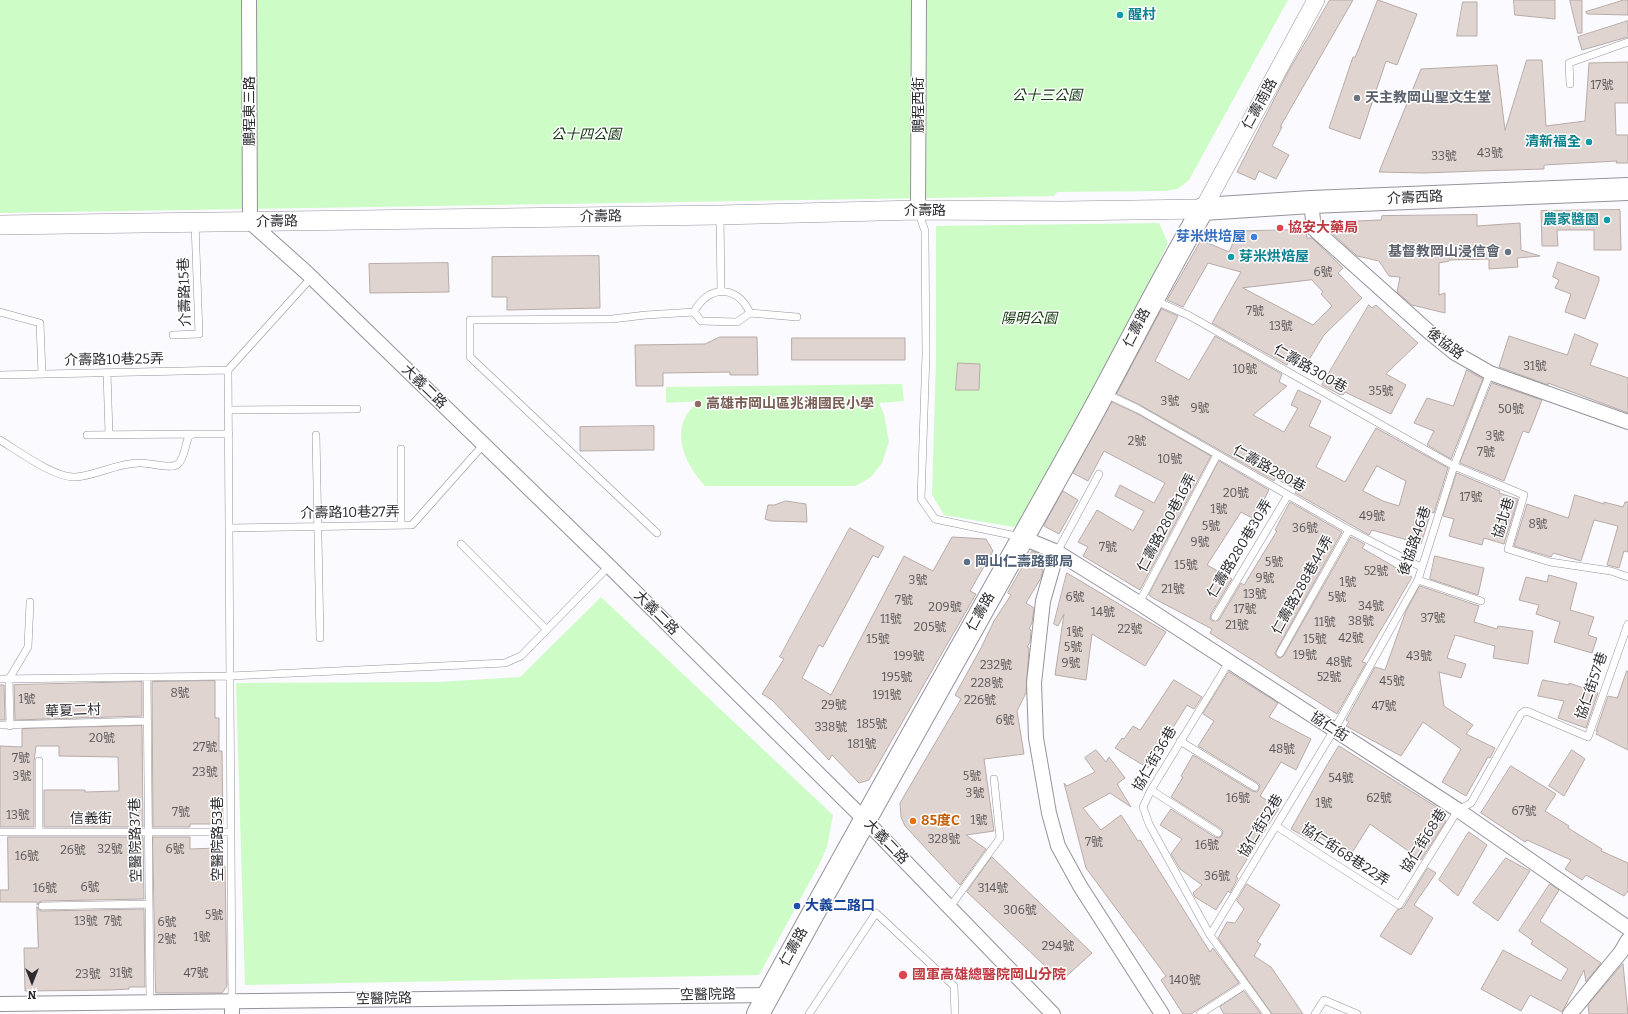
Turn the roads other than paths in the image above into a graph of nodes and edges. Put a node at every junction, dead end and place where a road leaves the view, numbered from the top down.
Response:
1 (249, 0) edge
2 (919, 0) edge
3 (1316, 0) edge
4 (1628, 42) edge
5 (1570, 84) dead end
6 (1628, 188) edge
7 (1311, 202) junction
8 (1203, 209) junction
9 (918, 210) junction
10 (720, 215) junction
11 (196, 222) junction
12 (250, 222) junction
13 (0, 225) edge
14 (311, 278) junction
15 (721, 291) junction
16 (1152, 299) junction
17 (0, 312) edge
18 (694, 312) junction
19 (750, 313) junction
20 (797, 317) dead end
21 (173, 335) dead end
22 (228, 370) junction
23 (107, 373) junction
24 (1490, 373) junction
25 (42, 374) junction
26 (0, 375) edge
27 (1104, 393) junction
28 (357, 409) dead end
29 (228, 410) junction
30 (1628, 422) edge
31 (109, 434) junction
32 (193, 434) junction
33 (228, 434) junction
34 (87, 435) dead end
35 (316, 435) dead end
36 (0, 440) edge
37 (484, 444) junction
38 (400, 449) dead end
39 (1217, 455) junction
40 (1454, 466) junction
41 (1099, 474) dead end
42 (1288, 495) junction
43 (401, 525) junction
44 (318, 526) junction
45 (229, 528) junction
46 (1349, 530) junction
47 (657, 533) dead end
48 (1023, 538) junction
49 (461, 544) dead end
50 (1056, 552) junction
51 (609, 566) junction
52 (1421, 567) junction
53 (1628, 577) edge
54 (1418, 580) junction
55 (1481, 601) dead end
56 (30, 602) dead end
57 (1139, 603) junction
58 (1215, 617) dead end
59 (1628, 624) edge
60 (546, 630) junction
61 (320, 638) dead end
62 (1280, 653) dead end
63 (1229, 662) junction
64 (230, 676) junction
65 (147, 677) junction
66 (0, 679) edge
67 (9, 679) junction
68 (148, 721) junction
69 (0, 725) edge
70 (10, 726) junction
71 (1334, 730) junction
72 (1180, 741) junction
73 (39, 761) dead end
74 (994, 779) dead end
75 (1255, 787) dead end
76 (1151, 790) junction
77 (1458, 810) junction
78 (864, 819) junction
79 (1276, 826) junction
80 (0, 832) edge
81 (39, 832) junction
82 (149, 832) junction
83 (231, 832) junction
84 (1218, 833) dead end
85 (149, 904) junction
86 (42, 906) dead end
87 (1399, 906) joint
88 (950, 907) junction
89 (1628, 928) edge
90 (1210, 935) junction
91 (1628, 940) edge
92 (1245, 984) junction
93 (769, 995) junction
94 (150, 1002) junction
95 (0, 1004) edge
96 (197, 1008) edge
97 (232, 1008) edge
98 (758, 1014) edge
99 (809, 1014) edge
100 (955, 1014) edge
101 (1053, 1014) edge
102 (1162, 1014) edge
103 (1200, 1014) edge
104 (1267, 1014) edge
105 (1315, 1014) edge
106 (1357, 1014) edge
107 (1570, 1014) edge

1 - 12 street, 鵬程東三路
2 - 9 street, 鵬程西街
3 - 8 street, 仁壽南路
4 - 5 lane
6 - 7 main road, 介壽西路
7 - 8 main road, 介壽西路
7 - 24 street, 後協路
8 - 9 main road, 介壽路
8 - 16 main road, 仁壽路
9 - 10 main road, 介壽路
9 - 48 lane
10 - 12 main road, 介壽路
10 - 15 lane
11 - 12 main road, 介壽路
11 - 13 main road, 介壽路
11 - 21 lane, 介壽路15巷
12 - 14 street, 大義二路
14 - 22 lane
14 - 37 street, 大義二路
15 - 18 lane
15 - 19 lane
16 - 27 main road, 仁壽路
16 - 40 lane, 仁壽路300巷
17 - 25 lane
18 - 19 lane
18 - 47 lane
19 - 20 lane
22 - 23 lane, 介壽路10巷25弄
22 - 29 lane
23 - 25 lane, 介壽路10巷25弄
23 - 31 lane
24 - 30 street, 後協路
24 - 40 lane, 後協路46巷
25 - 26 lane, 介壽路10巷25弄
27 - 39 lane, 仁壽路280巷
27 - 48 main road, 仁壽路
28 - 29 lane
29 - 33 lane
31 - 32 lane
31 - 34 lane
32 - 33 lane
32 - 36 lane
33 - 45 lane
35 - 44 lane
37 - 43 lane, 介壽路10巷27弄
37 - 51 street, 大義二路
38 - 43 lane
39 - 42 lane, 仁壽路280巷
39 - 57 lane, 仁壽路280巷16弄
40 - 52 lane, 後協路46巷
40 - 53 lane, 協北巷
41 - 50 lane
42 - 46 lane, 仁壽路280巷
42 - 58 lane, 仁壽路280巷30弄
43 - 44 lane, 介壽路10巷27弄
44 - 45 lane, 介壽路10巷27弄
44 - 61 lane
45 - 64 lane
46 - 52 lane, 仁壽路280巷
46 - 62 lane, 仁壽路288巷44弄
48 - 50 street, 協仁街
48 - 78 main road, 仁壽路
49 - 60 lane
50 - 57 street, 協仁街
50 - 102 street
51 - 60 lane
51 - 78 street, 大義二路
52 - 54 lane, 後協路46巷
54 - 55 lane
54 - 71 lane, 後協路46巷
56 - 67 lane
57 - 63 street, 協仁街
59 - 77 lane, 協仁街57巷
60 - 64 lane
63 - 71 street, 協仁街
63 - 72 lane, 協仁街36巷
64 - 65 lane
64 - 83 lane, 空醫院路53巷
65 - 67 lane
65 - 68 lane, 空醫院路37巷
66 - 67 lane
67 - 70 lane
68 - 70 lane, 華夏二村
68 - 82 lane, 空醫院路37巷
69 - 70 lane, 華夏二村
71 - 77 street, 協仁街
71 - 79 lane, 協仁街52巷
72 - 75 lane
72 - 76 lane, 協仁街36巷
73 - 81 lane
74 - 88 lane
76 - 84 lane
76 - 90 lane, 協仁街36巷
77 - 87 lane, 協仁街68巷
77 - 89 street, 協仁街
78 - 88 street, 大義二路
78 - 93 main road, 仁壽路
79 - 87 lane, 協仁街68巷22弄
79 - 90 lane, 協仁街52巷
80 - 81 lane, 信義街
81 - 82 lane, 信義街
82 - 83 lane, 信義街
82 - 85 lane, 空醫院路37巷
83 - 97 lane, 空醫院路53巷
85 - 86 lane
85 - 94 lane, 空醫院路37巷
88 - 101 street, 大義二路
90 - 92 lane, 協仁街36巷
91 - 107 street
92 - 103 lane
92 - 104 lane, 協仁街36巷
93 - 97 street, 空醫院路
93 - 98 main road, 仁壽路
94 - 95 street, 空醫院路
94 - 96 street, 空醫院路
96 - 97 street, 空醫院路
99 - 100 lane
105 - 106 lane

